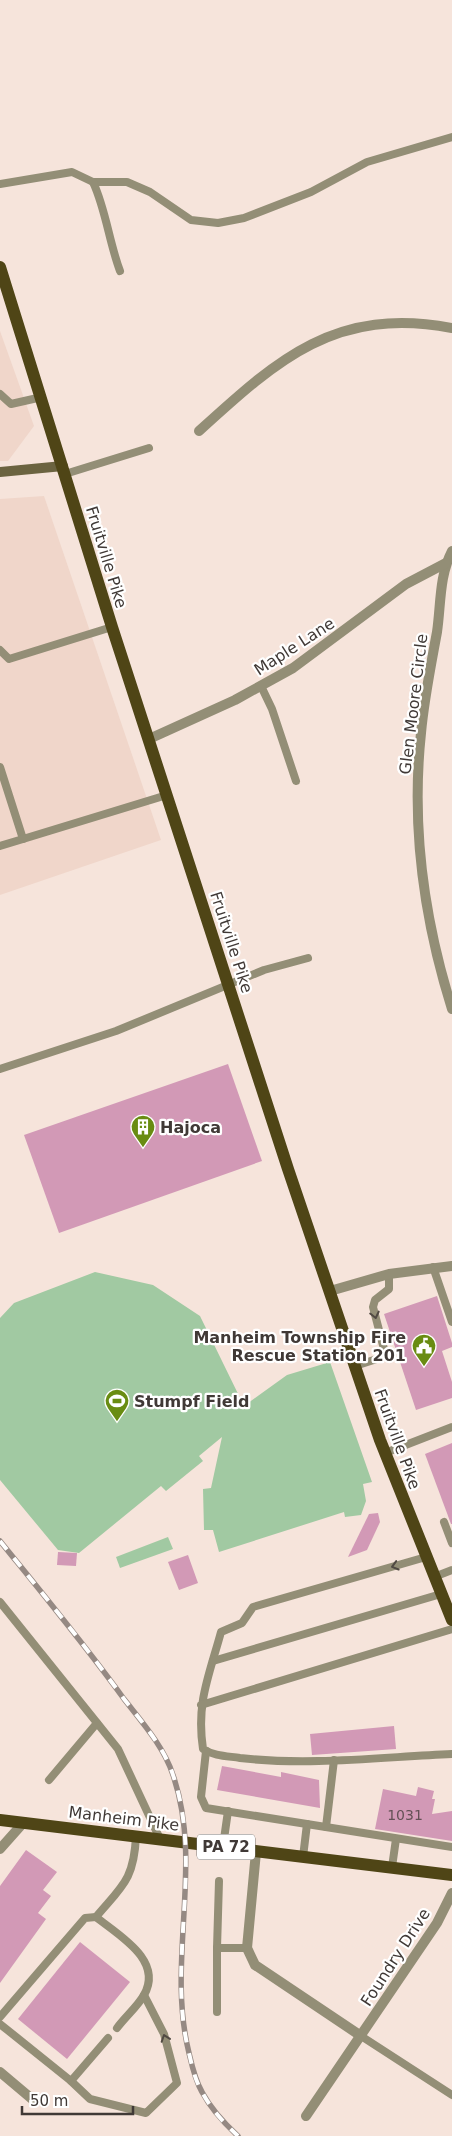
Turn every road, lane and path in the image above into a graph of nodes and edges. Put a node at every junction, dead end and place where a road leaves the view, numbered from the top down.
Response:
1 (452, 137) edge
2 (93, 182) junction
3 (0, 184) edge
4 (0, 267) edge
5 (120, 271) dead end
6 (452, 328) edge
7 (0, 394) edge
8 (42, 397) junction
9 (199, 431) dead end
10 (149, 448) dead end
11 (64, 470) junction
12 (0, 472) edge
13 (452, 551) edge
14 (446, 563) junction
15 (112, 627) junction
16 (0, 650) edge
17 (9, 658) junction
18 (0, 662) edge
19 (261, 686) junction
20 (149, 740) junction
21 (0, 767) edge
22 (296, 781) dead end
23 (167, 795) junction
24 (22, 839) junction
25 (0, 846) edge
26 (308, 958) dead end
27 (230, 986) junction
28 (452, 1009) edge
29 (0, 1069) edge
30 (452, 1266) edge
31 (433, 1267) junction
32 (389, 1274) junction
33 (330, 1291) junction
34 (452, 1322) edge
35 (355, 1366) junction
36 (452, 1426) edge
37 (385, 1453) junction
38 (444, 1522) dead end
39 (452, 1543) edge
40 (426, 1557) junction
41 (452, 1570) edge
42 (434, 1577) junction
43 (441, 1594) junction
44 (0, 1602) edge
45 (452, 1620) edge
46 (452, 1629) edge
47 (213, 1661) junction
48 (201, 1705) junction
49 (97, 1722) junction
50 (206, 1752) junction
51 (452, 1754) edge
52 (334, 1760) junction
53 (49, 1780) dead end
54 (228, 1811) junction
55 (0, 1820) edge
56 (24, 1822) junction
57 (307, 1824) junction
58 (326, 1827) junction
59 (136, 1836) junction
60 (160, 1839) junction
61 (396, 1839) junction
62 (223, 1846) junction
63 (452, 1847) edge
64 (0, 1849) edge
65 (256, 1852) junction
66 (303, 1857) junction
67 (392, 1868) junction
68 (452, 1875) edge
69 (219, 1881) dead end
70 (452, 1893) edge
71 (96, 1917) junction
72 (217, 1948) junction
73 (247, 1948) junction
74 (144, 1995) junction
75 (217, 2012) dead end
76 (0, 2017) edge
77 (0, 2024) edge
78 (117, 2028) dead end
79 (361, 2036) junction
80 (108, 2038) dead end
81 (0, 2072) edge
82 (71, 2081) junction
83 (452, 2095) edge
84 (32, 2099) dead end
85 (306, 2116) dead end

1 - 2 lane
2 - 3 lane
2 - 5 lane
4 - 8 main road, Fruitville Pike
6 - 9 street
7 - 8 lane
8 - 11 main road, Fruitville Pike
10 - 11 lane
11 - 12 main road
11 - 15 main road, Fruitville Pike
13 - 14 street, Glen Moore Circle
14 - 19 street, Maple Lane
14 - 28 street, Glen Moore Circle
15 - 17 lane
15 - 20 main road, Fruitville Pike
16 - 17 lane
17 - 18 lane
19 - 20 street, Maple Lane
19 - 22 lane
20 - 23 main road, Fruitville Pike
21 - 24 lane
23 - 24 lane
23 - 27 main road, Fruitville Pike
24 - 25 lane
26 - 27 lane
27 - 29 lane
27 - 33 main road, Fruitville Pike
30 - 31 street
31 - 32 street
31 - 34 lane
32 - 33 street
32 -> 35 lane
33 - 35 main road, Fruitville Pike
35 - 37 main road, Fruitville Pike
36 - 37 lane
37 - 40 main road, Fruitville Pike
38 - 39 lane
40 - 42 main road, Fruitville Pike
40 -> 47 lane
41 - 42 lane
42 - 43 main road, Fruitville Pike
43 - 45 main road, Fruitville Pike
43 - 47 lane
44 - 49 lane
46 - 48 lane
47 - 48 lane
48 - 50 lane
49 - 53 lane
49 - 60 lane
50 - 52 lane
50 - 54 lane
51 - 52 lane
52 - 58 lane
54 - 57 lane
54 - 62 lane
55 - 56 main road, Manheim Pike / PA 72
56 - 59 main road, Manheim Pike / PA 72
56 - 64 street
57 - 58 lane
57 - 66 lane
58 - 61 lane
59 - 60 main road, Manheim Pike / PA 72
59 - 71 lane
60 - 62 main road, Manheim Pike / PA 72
61 - 63 lane
61 - 67 lane
62 - 65 main road, Manheim Pike / PA 72
65 - 66 main road, Manheim Pike / PA 72
65 - 73 street
66 - 67 main road, Manheim Pike / PA 72
67 - 68 main road, Manheim Pike / PA 72
69 - 72 lane
70 - 79 street, Foundry Drive
71 - 74 lane
71 - 76 lane
72 - 73 lane
72 - 75 lane
73 - 79 street
74 - 78 lane
82 -> 74 lane
77 - 82 lane
79 - 83 lane
79 - 85 street, Foundry Drive
80 - 82 lane
81 - 84 street

